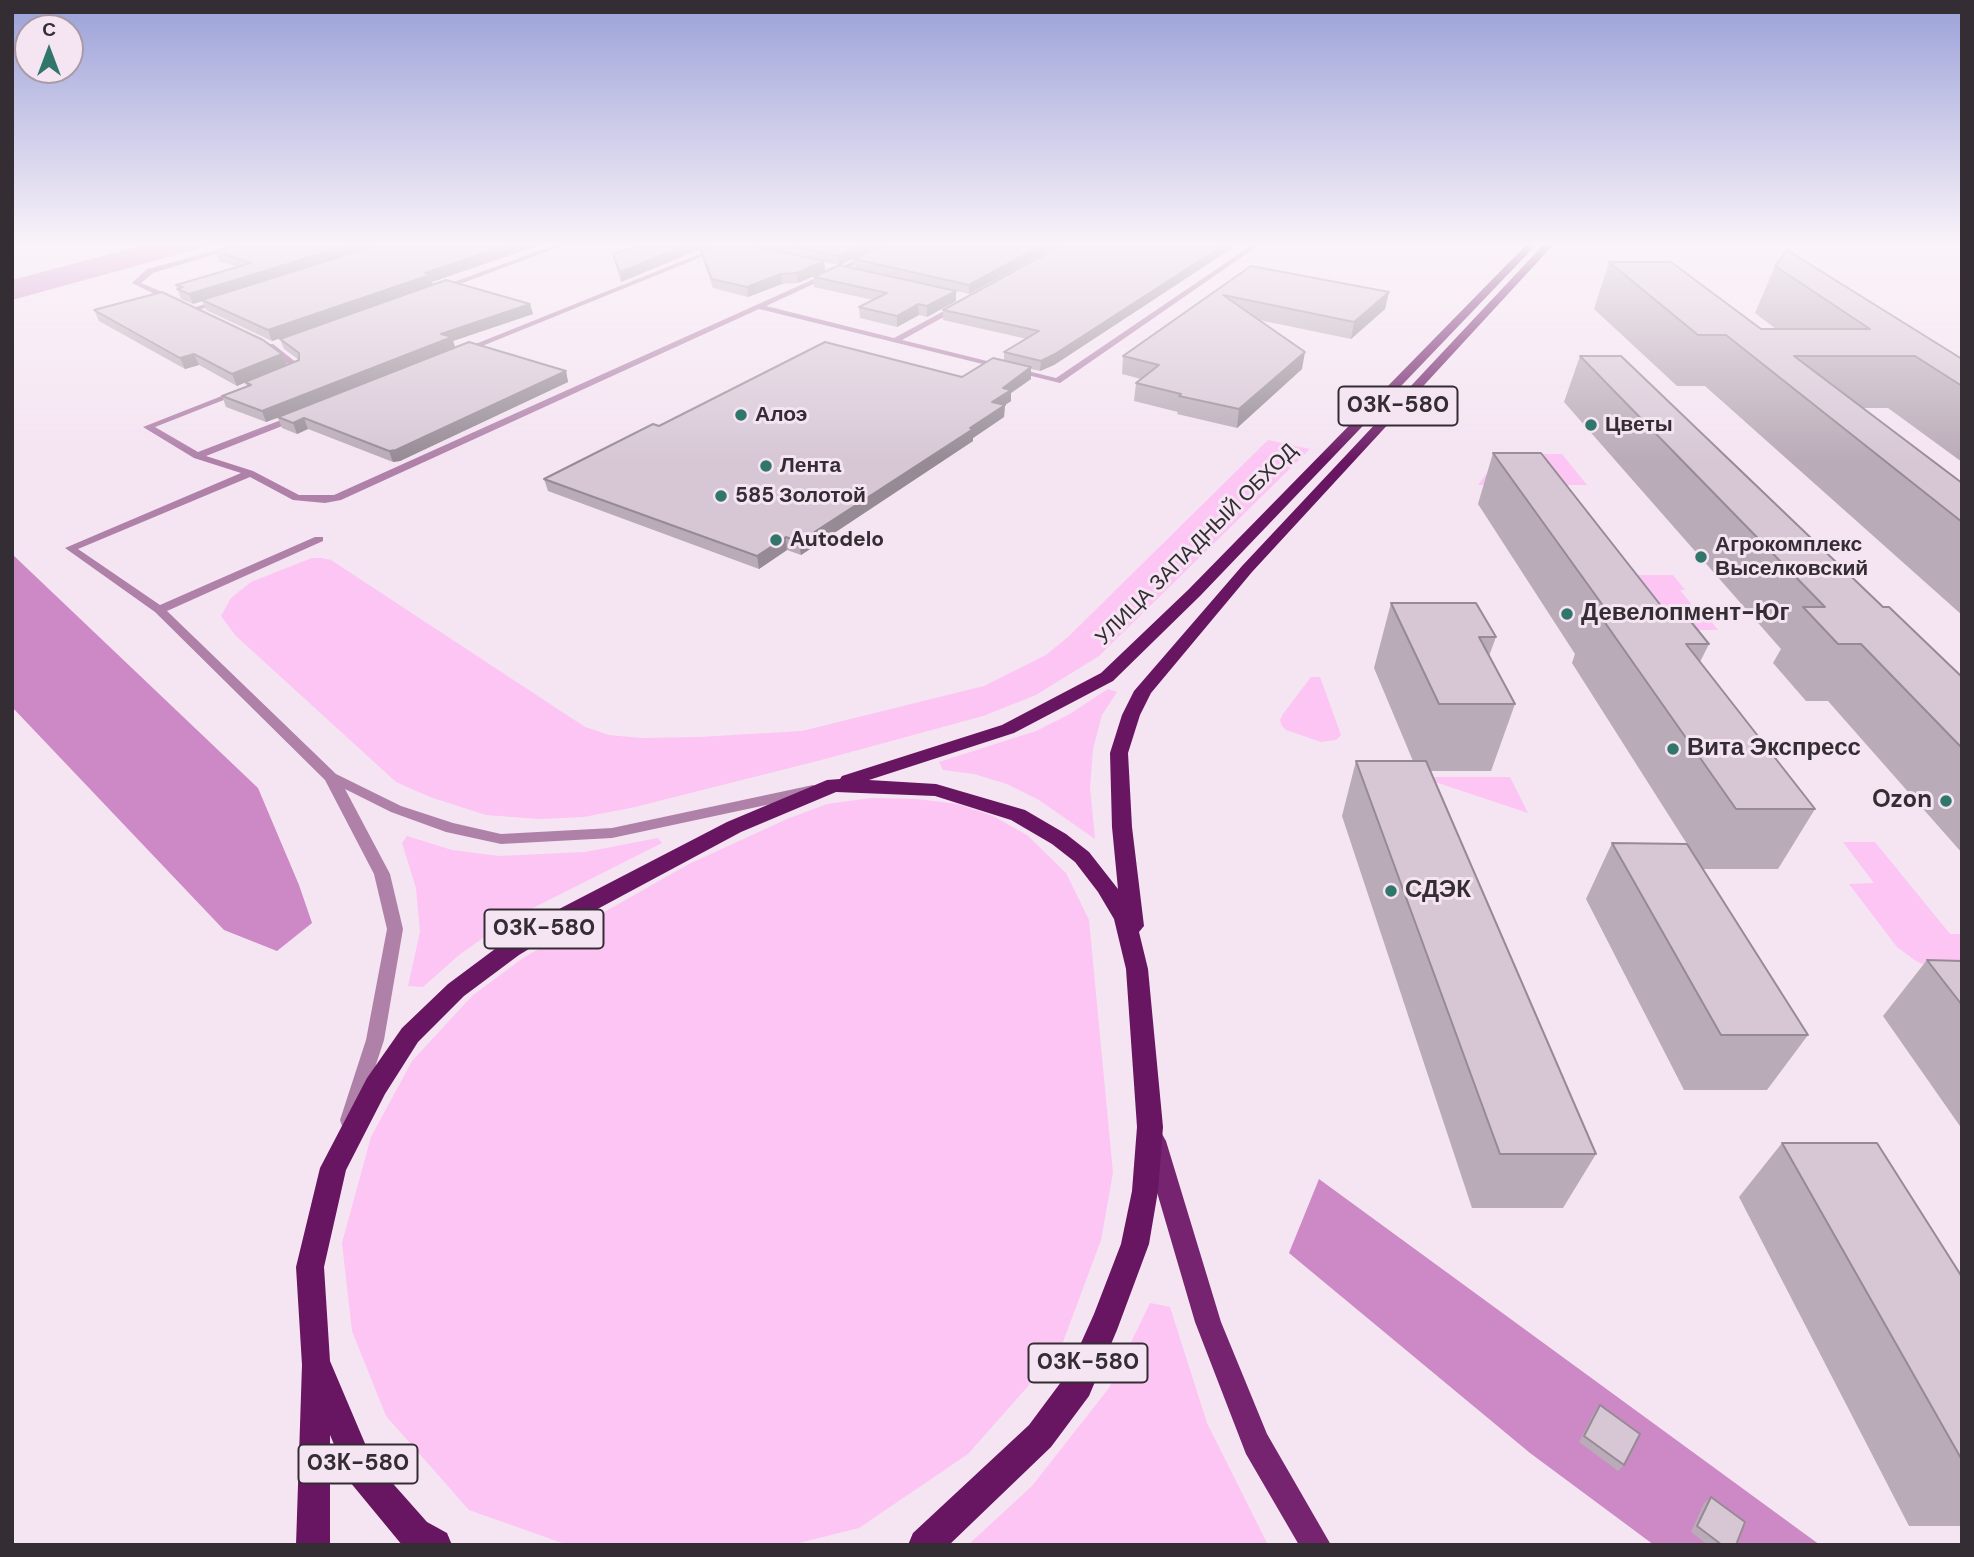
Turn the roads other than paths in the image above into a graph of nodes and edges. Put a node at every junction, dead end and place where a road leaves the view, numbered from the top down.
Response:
1 (551, 316) edge
2 (741, 316) edge
3 (794, 316) edge
4 (939, 316) edge
5 (1153, 316) edge
6 (1463, 316) edge
7 (1482, 316) edge
8 (894, 341) junction
9 (261, 342) edge
10 (285, 343) edge
11 (272, 347) junction
12 (456, 353) edge
13 (278, 377) edge
14 (252, 387) edge
15 (301, 415) edge
16 (197, 456) junction
17 (250, 473) junction
18 (319, 538) dead end
19 (159, 610) junction
20 (331, 777) junction
21 (834, 785) junction
22 (1137, 969) junction
23 (1150, 1127) junction
24 (333, 1168) junction
25 (315, 1360) junction
26 (313, 1545) edge
27 (435, 1545) edge
28 (926, 1545) edge
29 (1316, 1545) edge

1 - 12 street
2 - 17 street
3 - 8 street
4 - 8 street
5 - 8 street
6 - 21 highway, УЛИЦА ЗАПАДНЫЙ ОБХОД / 03К-580
7 - 22 highway, УЛИЦА ЗАПАДНЫЙ ОБХОД / 03К-580
9 - 11 street
10 - 11 street
11 - 13 street
14 - 16 street
15 - 16 street
16 - 17 street
17 - 19 street
18 - 19 street
19 - 20 street
20 - 21 street
20 - 24 street
21 - 22 highway, 03К-580
21 - 24 highway, 03К-580
22 - 23 highway, 03К-580
23 - 28 highway, 03К-580
23 - 29 main road
24 - 25 highway, 03К-580
25 - 26 highway, 03К-580
25 - 27 highway, 03К-580

